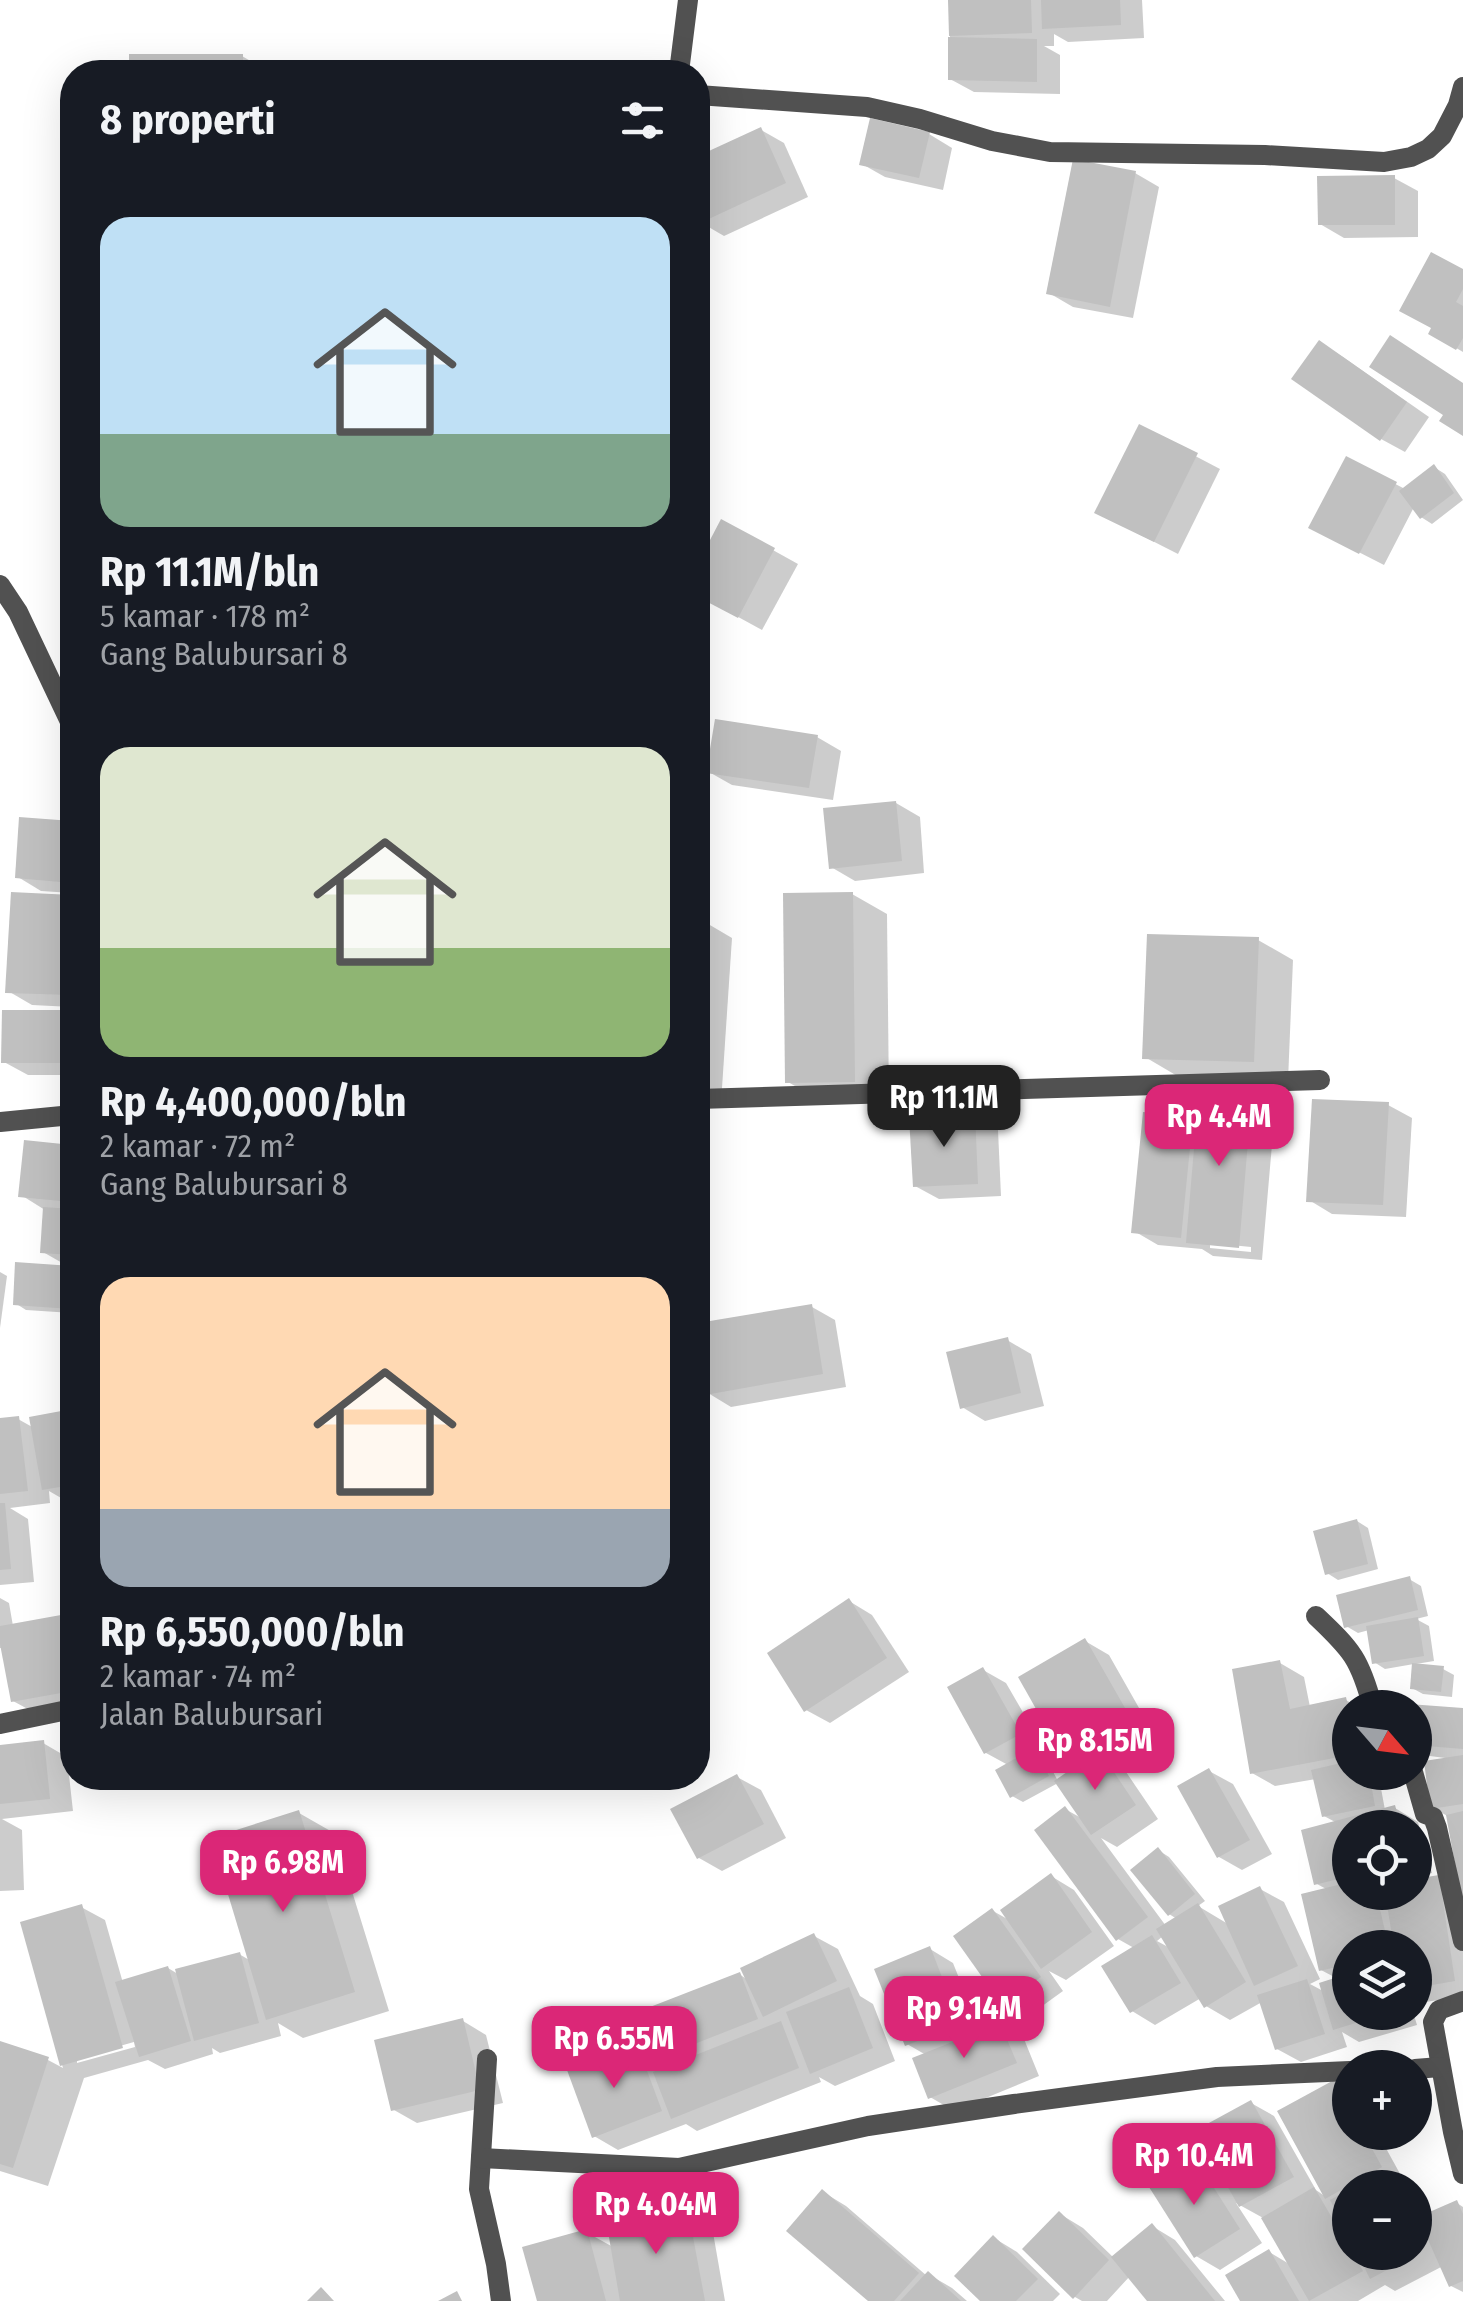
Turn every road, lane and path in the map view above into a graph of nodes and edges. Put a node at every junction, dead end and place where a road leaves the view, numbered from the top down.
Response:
1 (688, 0) edge
2 (680, 60) edge
3 (1463, 87) edge
4 (710, 96) edge
5 (0, 586) edge
6 (60, 701) edge
7 (1320, 1080) dead end
8 (710, 1099) edge
9 (60, 1116) edge
10 (0, 1122) edge
11 (1316, 1616) dead end
12 (1368, 1690) edge
13 (60, 1712) edge
14 (0, 1724) edge
15 (1418, 1790) edge
16 (1463, 1940) edge
17 (1463, 2001) edge
18 (487, 2059) dead end
19 (1432, 2068) edge
20 (1440, 2068) junction
21 (1332, 2073) edge
22 (481, 2158) junction
23 (1463, 2174) edge
24 (501, 2301) edge

1 - 2 street
3 - 4 street
5 - 6 street
7 - 8 street
9 - 10 street
11 - 12 street
13 - 14 street
15 - 16 street
17 - 20 street
18 - 22 street
19 - 20 street
20 - 23 street
21 - 22 street
22 - 24 street

